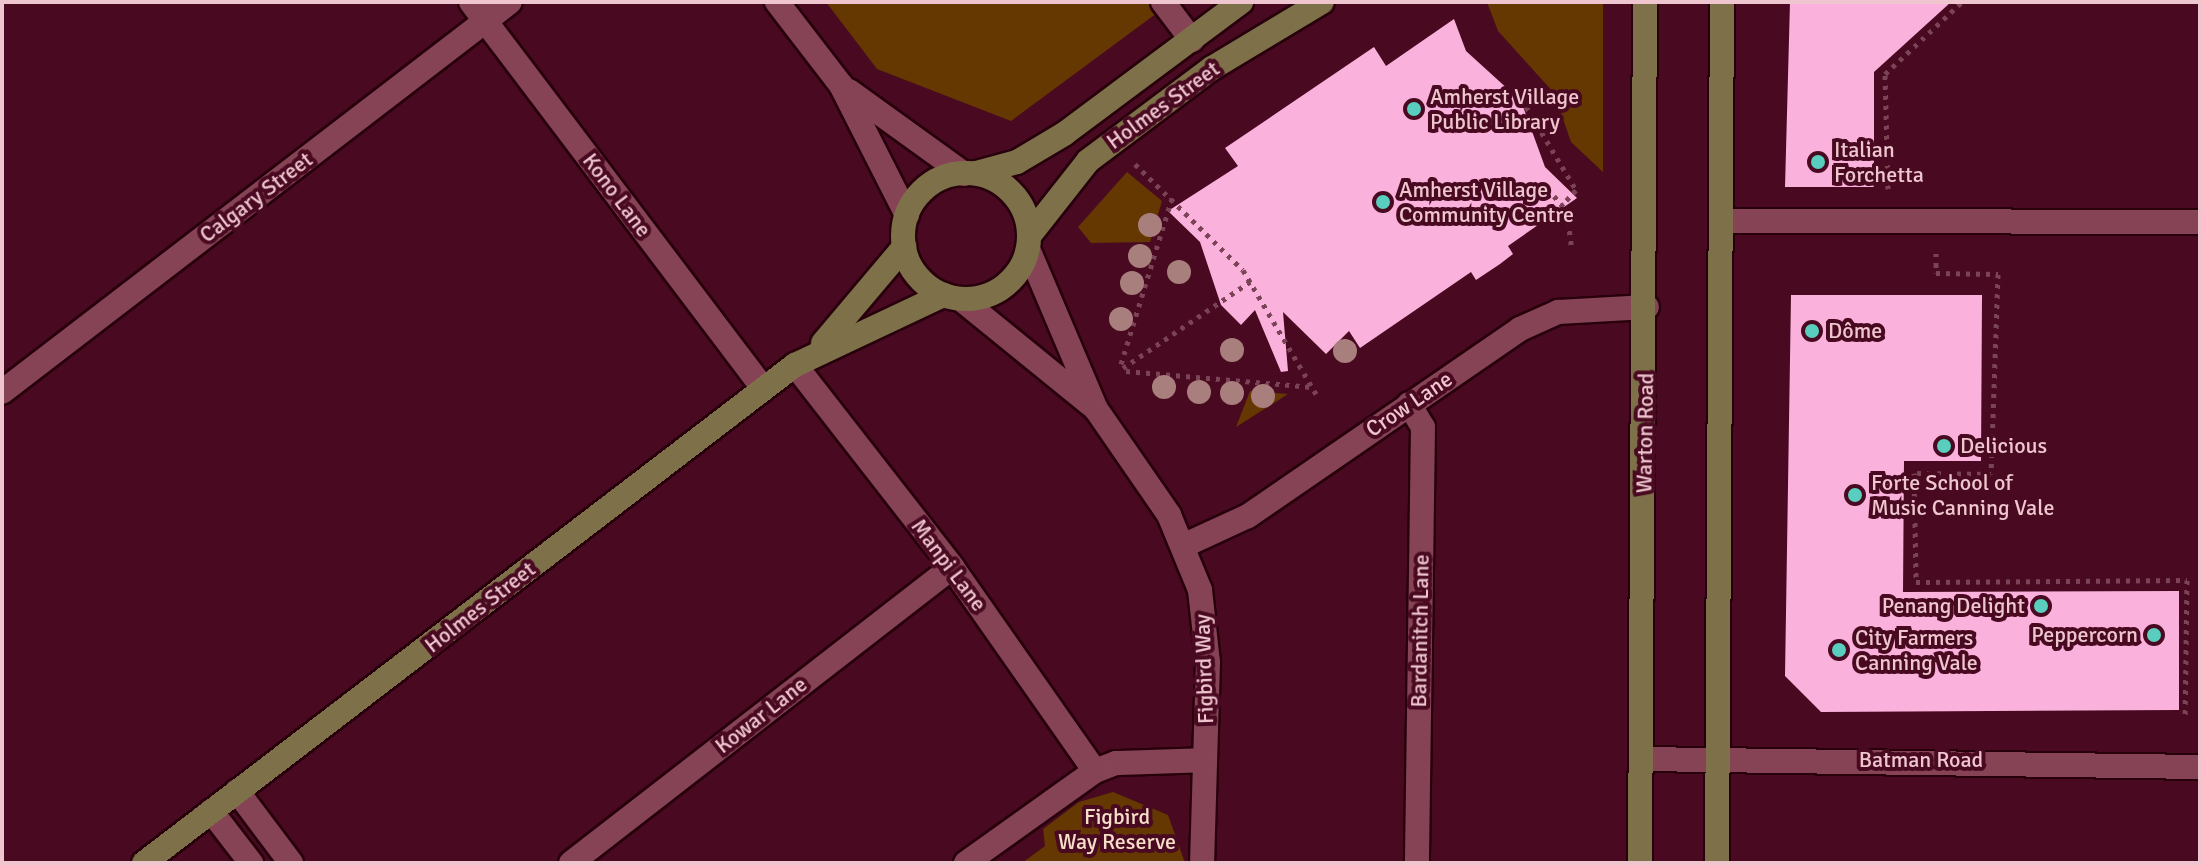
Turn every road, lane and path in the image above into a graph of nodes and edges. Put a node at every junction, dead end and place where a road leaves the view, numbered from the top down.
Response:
1 (510, 2) edge
2 (777, 2) edge
3 (1163, 2) edge
4 (1241, 2) edge
5 (1322, 2) edge
6 (1645, 2) edge
7 (1722, 2) edge
8 (1962, 2) edge
9 (478, 12) edge
10 (1192, 40) junction
11 (841, 85) junction
12 (1521, 98) dead end
13 (1128, 158) dead end
14 (970, 174) junction
15 (1877, 193) dead end
16 (1173, 195) junction
17 (1554, 196) dead end
18 (1562, 205) junction
19 (907, 215) junction
20 (1721, 221) junction
21 (2200, 222) edge
22 (1029, 243) junction
23 (1920, 246) dead end
24 (904, 247) junction
25 (1572, 249) dead end
26 (1251, 281) junction
27 (952, 297) junction
28 (1647, 307) junction
29 (817, 350) junction
30 (795, 365) junction
31 (1123, 368) junction
32 (1313, 387) junction
33 (764, 389) junction
34 (2, 392) edge
35 (1316, 394) dead end
36 (1409, 404) junction
37 (1096, 409) junction
38 (1185, 545) junction
39 (952, 567) junction
40 (2185, 719) dead end
41 (1718, 758) junction
42 (1641, 759) junction
43 (1205, 760) junction
44 (2200, 767) edge
45 (1095, 771) junction
46 (237, 791) junction
47 (211, 811) junction
48 (144, 863) edge
49 (251, 863) edge
50 (291, 863) edge
51 (571, 863) edge
52 (966, 863) edge
53 (1202, 863) edge
54 (1417, 863) edge
55 (1640, 863) edge
56 (1717, 863) edge

1 - 9 street, Calgary Street
2 - 11 street
3 - 10 street
4 - 10 main road, Holmes Street
5 - 22 main road, Holmes Street
6 - 28 main road, Warton Road
7 - 20 main road
8 - 15 path
9 - 33 street, Kono Lane
9 - 34 street, Calgary Street
10 - 14 main road, Holmes Street
11 - 14 street
11 - 19 street
12 - 18 path
13 - 16 path
14 - 19 main road, Holmes Street
14 - 22 main road
16 - 26 path
16 - 31 path
17 - 18 path
18 - 25 path
19 - 24 main road
20 - 21 street
20 - 41 main road
22 - 27 main road, Holmes Street
22 - 37 street, Figbird Way
23 - 40 path
24 - 27 main road
24 - 29 main road, Holmes Street
26 - 31 path
26 - 32 path
27 - 29 main road, Holmes Street
27 - 37 street, Figbird Way
28 - 36 street, Crow Lane
28 - 42 main road, Warton Road
29 - 30 main road, Holmes Street
30 - 33 main road, Holmes Street
30 - 39 street, Manpi Lane
31 - 32 path
32 - 35 path
33 - 46 main road, Holmes Street
36 - 38 street, Crow Lane
36 - 54 street, Bardanitch Lane
37 - 38 street, Figbird Way
38 - 43 street, Figbird Way
39 - 45 street, Manpi Lane
39 - 51 street, Kowar Lane
41 - 42 street, Batman Road
41 - 44 street, Batman Road
41 - 56 main road
42 - 55 main road, Warton Road
43 - 45 street
43 - 53 street, Figbird Way
45 - 52 street
46 - 47 main road, Holmes Street
46 - 50 street
47 - 48 main road, Holmes Street
47 - 49 street

